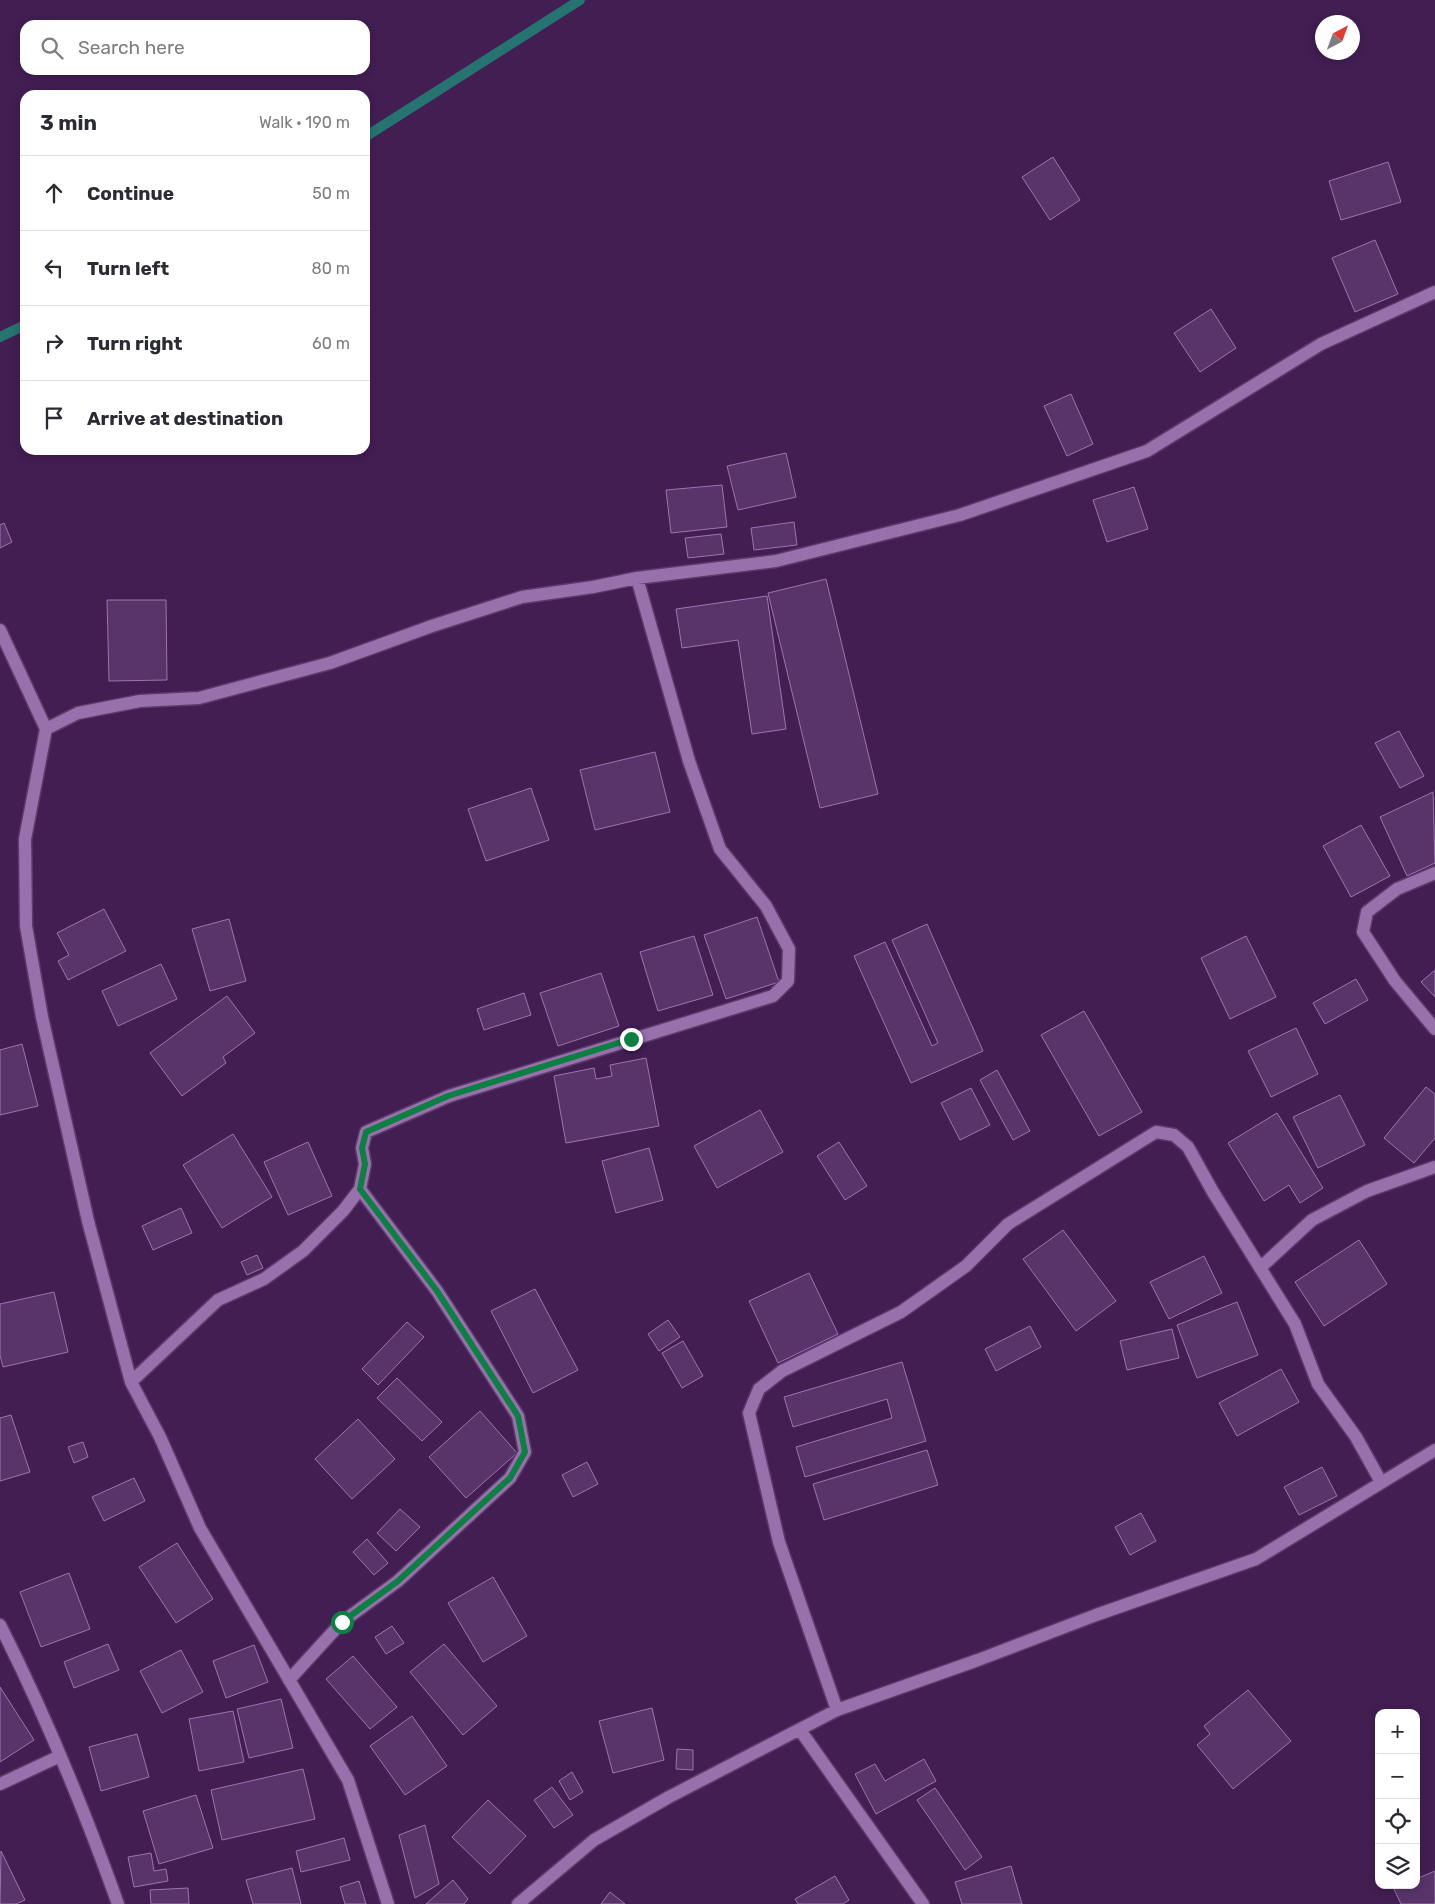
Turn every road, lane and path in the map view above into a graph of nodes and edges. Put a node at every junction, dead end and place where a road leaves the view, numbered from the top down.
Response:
1 (1435, 292) edge
2 (636, 578) junction
3 (0, 630) edge
4 (46, 729) junction
5 (1435, 873) edge
6 (1435, 1029) edge
7 (1435, 1166) edge
8 (360, 1189) junction
9 (1260, 1268) junction
10 (131, 1382) junction
11 (1435, 1450) edge
12 (1381, 1482) junction
13 (0, 1625) edge
14 (289, 1680) junction
15 (837, 1710) junction
16 (800, 1730) junction
17 (60, 1756) junction
18 (0, 1784) edge
19 (523, 1903) edge
20 (118, 1904) edge
21 (388, 1904) edge
22 (923, 1904) edge

1 - 2 street
2 - 4 street
2 - 8 street
3 - 4 street
4 - 10 street
5 - 6 street
7 - 9 street
8 - 10 street
8 - 14 street
9 - 12 street
9 - 15 street
10 - 14 street
11 - 12 street
12 - 15 street
13 - 17 street
14 - 21 street
15 - 16 street
16 - 19 street
16 - 22 street
17 - 18 street
17 - 20 street

